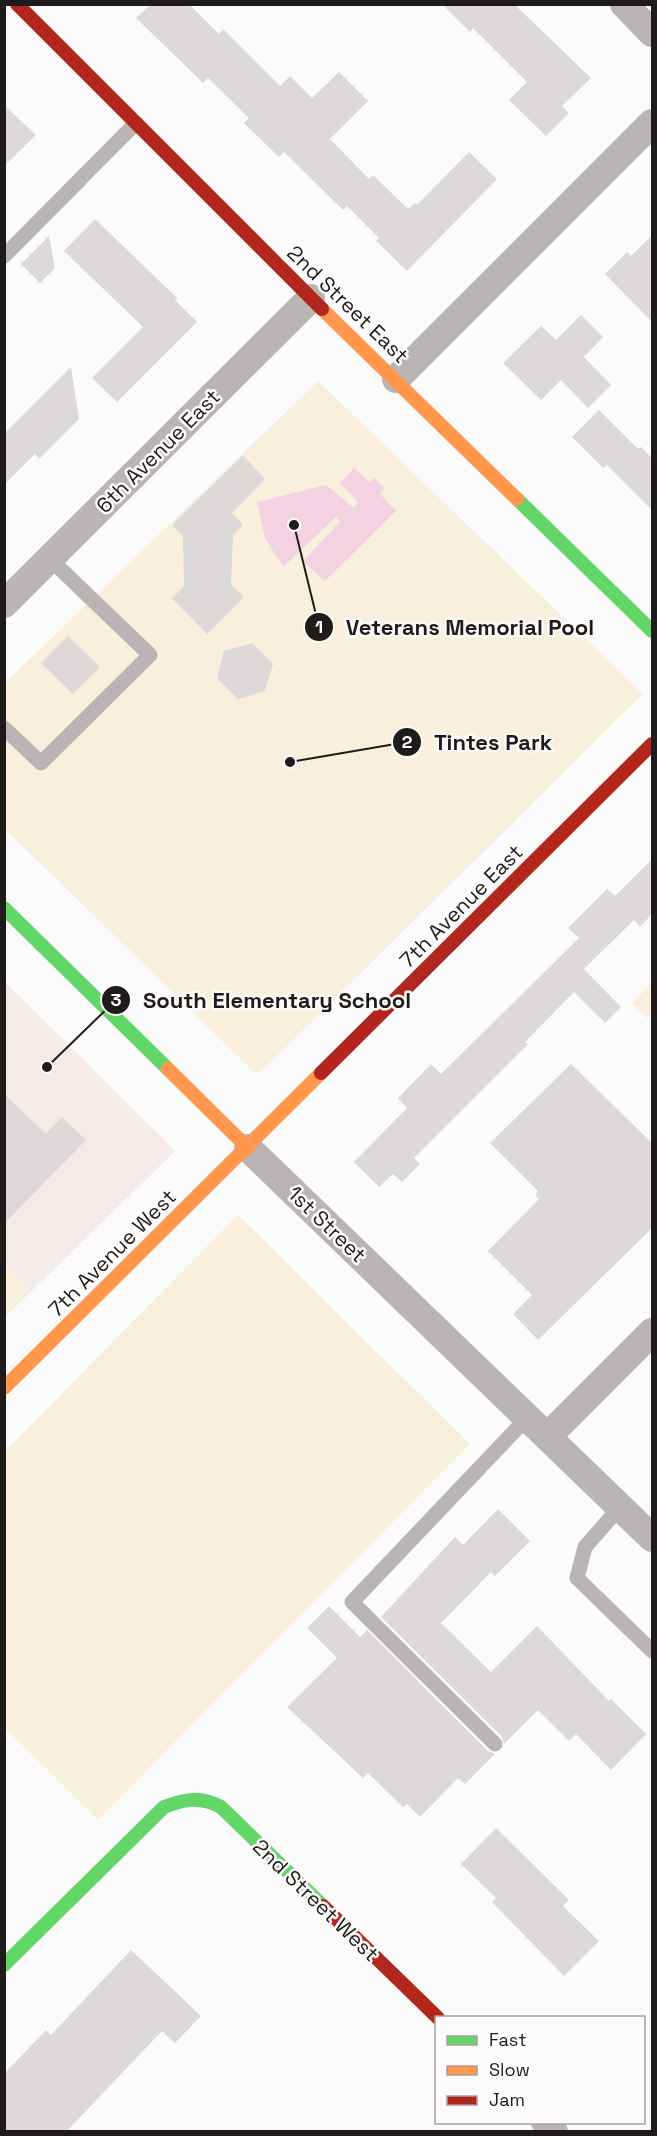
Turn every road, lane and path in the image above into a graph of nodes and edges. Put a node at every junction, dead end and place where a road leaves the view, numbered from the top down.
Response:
1 (17, 4) edge
2 (624, 4) edge
3 (652, 33) edge
4 (136, 123) junction
5 (652, 123) edge
6 (4, 256) edge
7 (311, 298) junction
8 (396, 380) junction
9 (50, 559) junction
10 (4, 604) edge
11 (652, 631) edge
12 (4, 728) edge
13 (652, 744) edge
14 (4, 908) edge
15 (248, 1148) junction
16 (652, 1332) edge
17 (4, 1388) edge
18 (537, 1427) junction
19 (620, 1507) junction
20 (652, 1538) edge
21 (652, 1651) edge
22 (495, 1744) dead end
23 (4, 1965) edge
24 (436, 2016) edge

1 - 4 street, 2nd Street East
2 - 3 street
4 - 6 lane
4 - 7 street, 2nd Street East
5 - 8 street
7 - 8 street, 2nd Street East
7 - 9 street, 6th Avenue East
8 - 11 street, 2nd Street East
9 - 10 street, 6th Avenue East
9 - 12 lane
13 - 15 street, 7th Avenue East
14 - 15 street, 1st Street
15 - 17 street, 7th Avenue West
15 - 18 street, 1st Street
16 - 18 street
18 - 19 street, 1st Street
18 - 22 lane
19 - 20 street, 1st Street
19 - 21 lane
23 - 24 street, 2nd Street West

